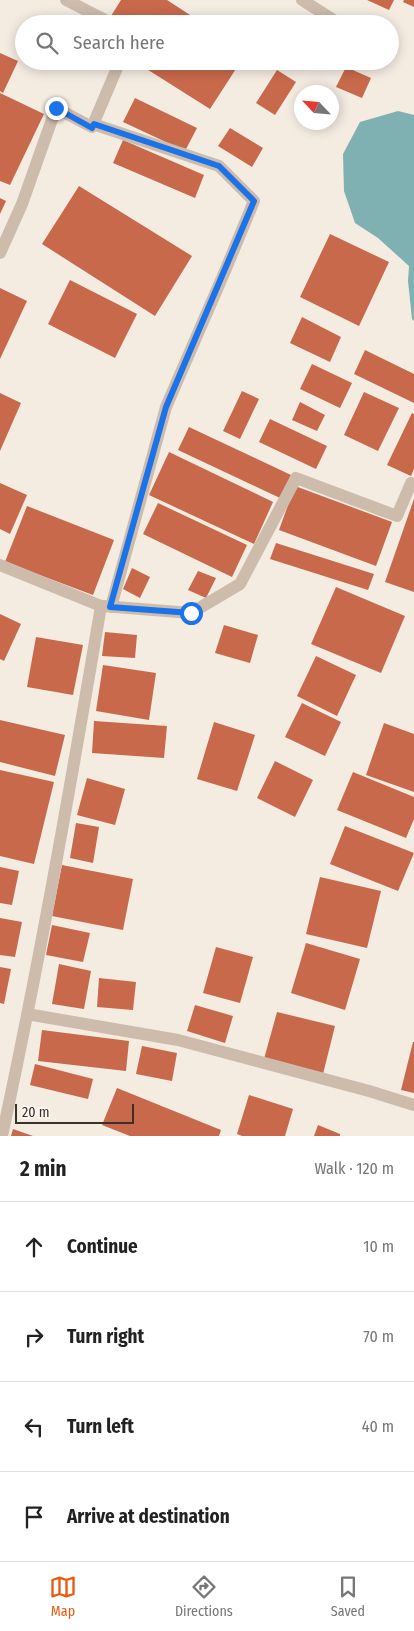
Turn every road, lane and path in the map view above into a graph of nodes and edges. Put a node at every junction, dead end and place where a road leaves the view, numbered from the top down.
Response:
1 (66, 0) edge
2 (302, 0) edge
3 (95, 15) edge
4 (326, 15) edge
5 (116, 70) edge
6 (94, 124) junction
7 (0, 253) edge
8 (414, 484) edge
9 (0, 565) edge
10 (106, 606) junction
11 (27, 1014) junction
12 (6, 1087) edge
13 (414, 1105) edge
14 (2, 1136) edge

1 - 3 street
2 - 4 street
5 - 6 street
6 - 7 street
6 - 10 street
8 - 10 street
9 - 10 street
10 - 11 street
11 - 12 street
11 - 13 street
12 - 14 street

